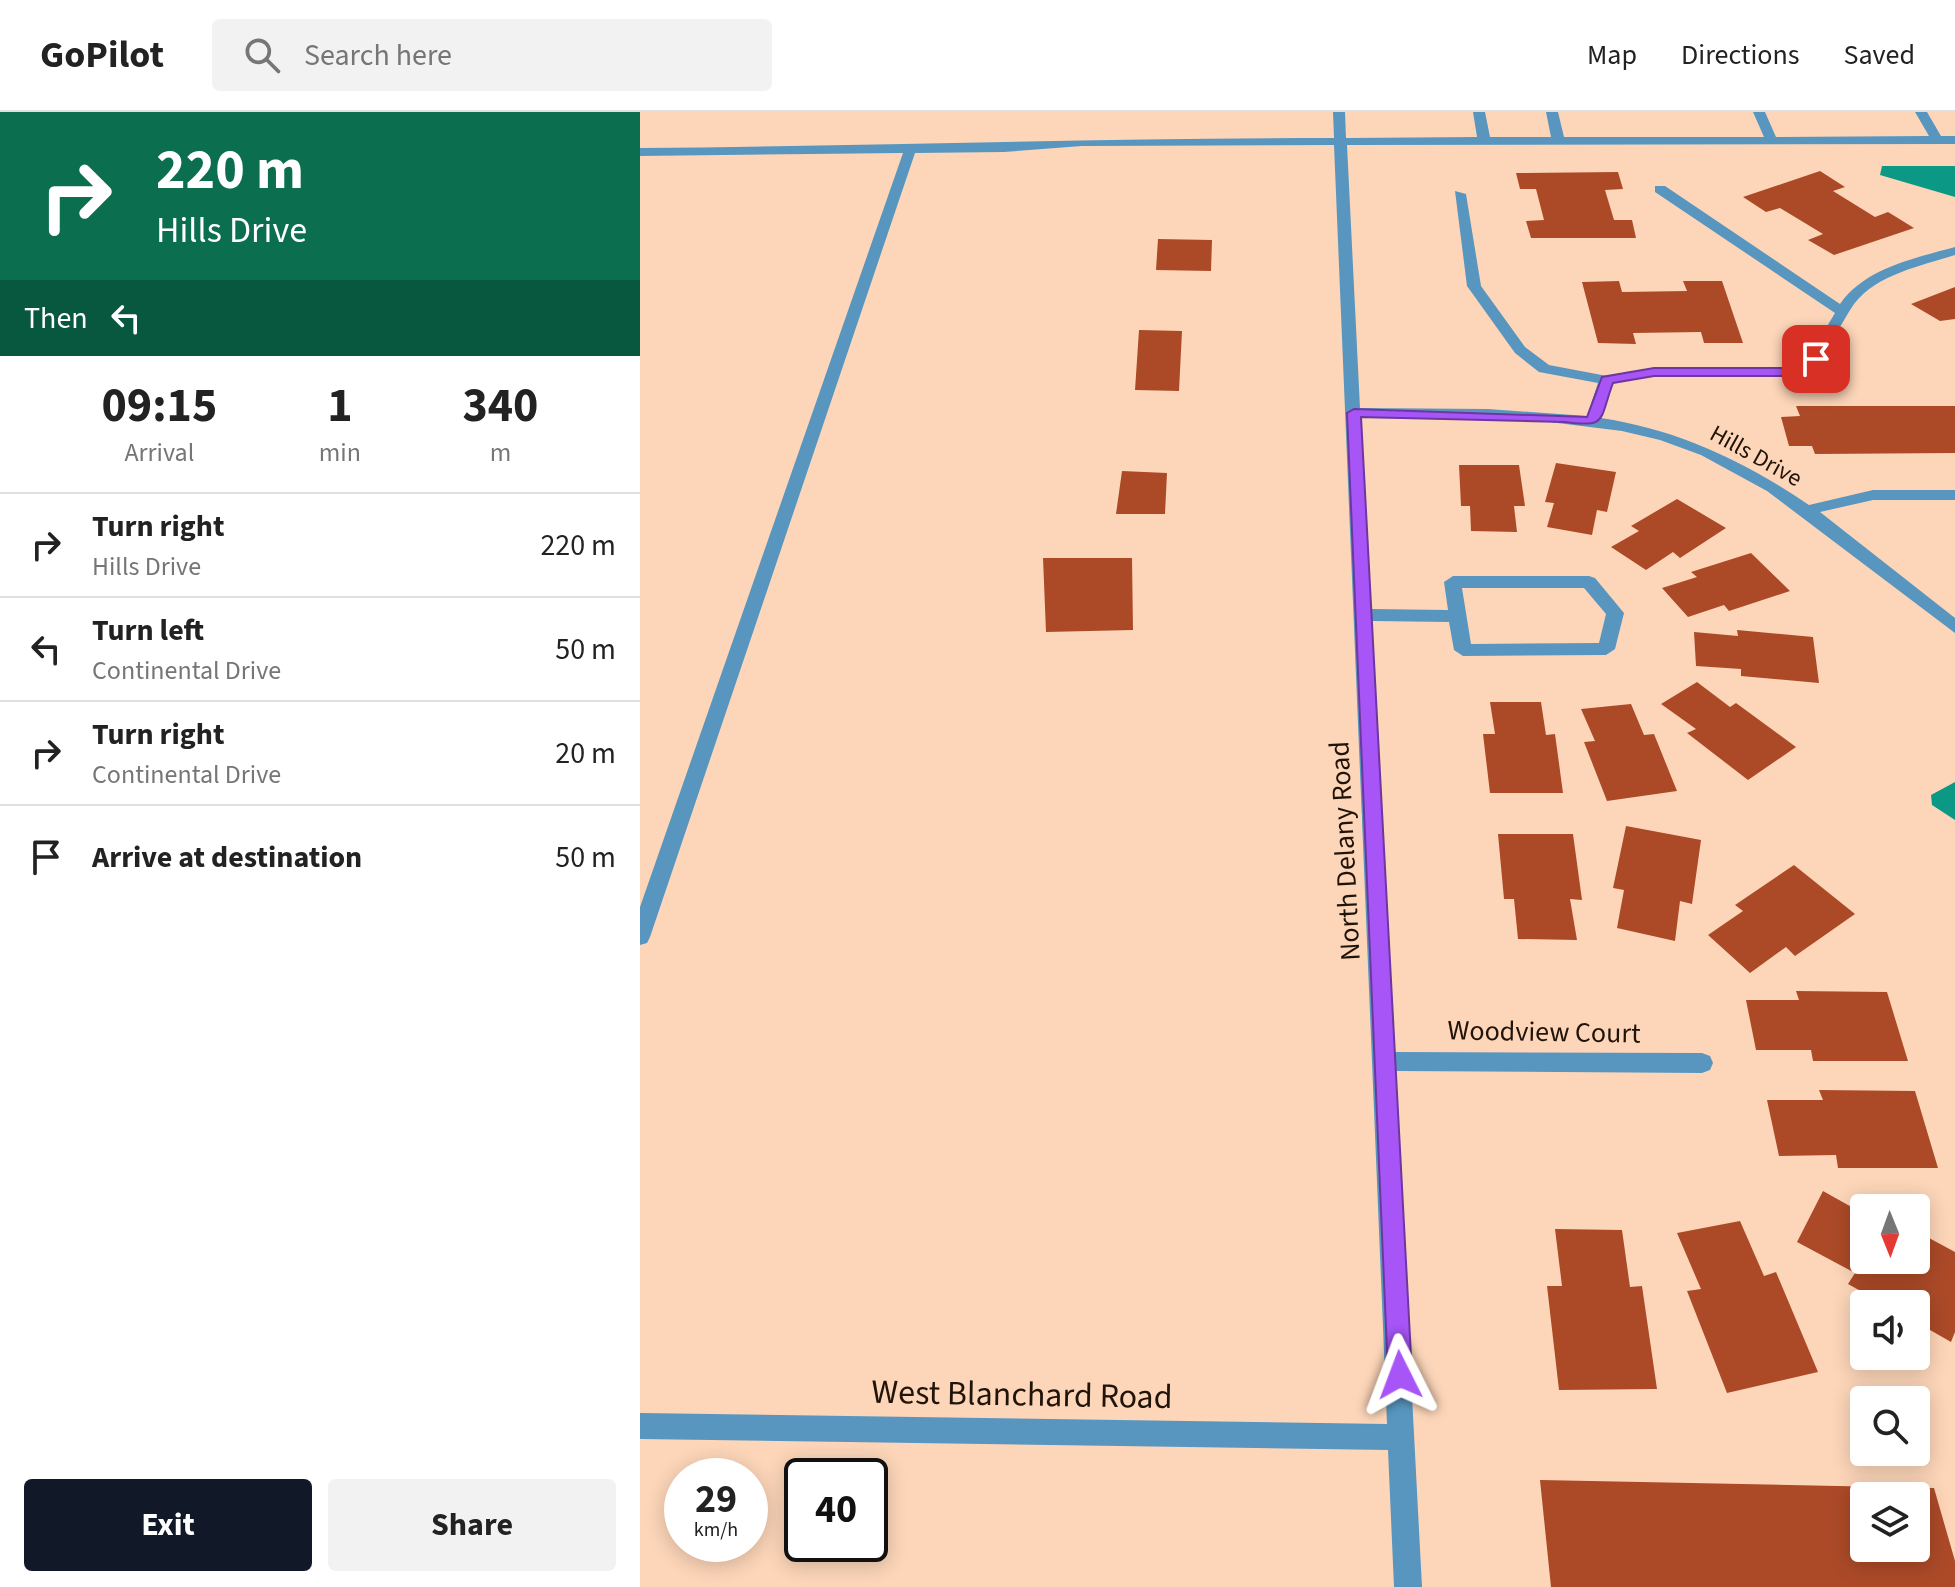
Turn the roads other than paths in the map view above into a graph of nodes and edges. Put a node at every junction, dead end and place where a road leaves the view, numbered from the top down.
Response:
1 (1339, 112) edge
2 (1479, 112) edge
3 (1552, 112) edge
4 (1759, 112) edge
5 (1921, 112) edge
6 (1771, 139) junction
7 (1484, 140) junction
8 (1558, 140) junction
9 (1937, 140) junction
10 (1955, 140) edge
11 (1340, 141) junction
12 (910, 149) junction
13 (640, 152) edge
14 (1660, 189) dead end
15 (1460, 194) dead end
16 (1955, 251) edge
17 (1844, 313) junction
18 (1607, 380) junction
19 (1354, 413) junction
20 (1592, 422) junction
21 (1955, 495) edge
22 (1804, 511) junction
23 (1363, 615) junction
24 (1457, 616) junction
25 (1955, 627) edge
26 (640, 937) edge
27 (1385, 1061) junction
28 (1702, 1063) dead end
29 (640, 1426) edge
30 (1403, 1437) junction
31 (1408, 1587) edge

1 - 11 street, North Delany Road
2 - 7 street
3 - 8 street
4 - 6 street
5 - 9 street
6 - 8 street
6 - 9 street
7 - 8 street
7 - 11 street
9 - 10 street
11 - 12 street
11 - 19 street, North Delany Road
12 - 13 street
12 - 26 street
14 - 17 street
15 - 18 street
16 - 17 street
17 - 18 street
18 - 20 street
19 - 20 street, Hills Drive
19 - 23 street, North Delany Road
20 - 22 street, Hills Drive
21 - 22 street
22 - 25 street, Hills Drive
23 - 24 street
23 - 27 street, North Delany Road
24 - 24 street
27 - 28 street, Woodview Court
27 - 30 street, North Delany Road
29 - 30 street, West Blanchard Road
30 - 31 street, North Delany Road

